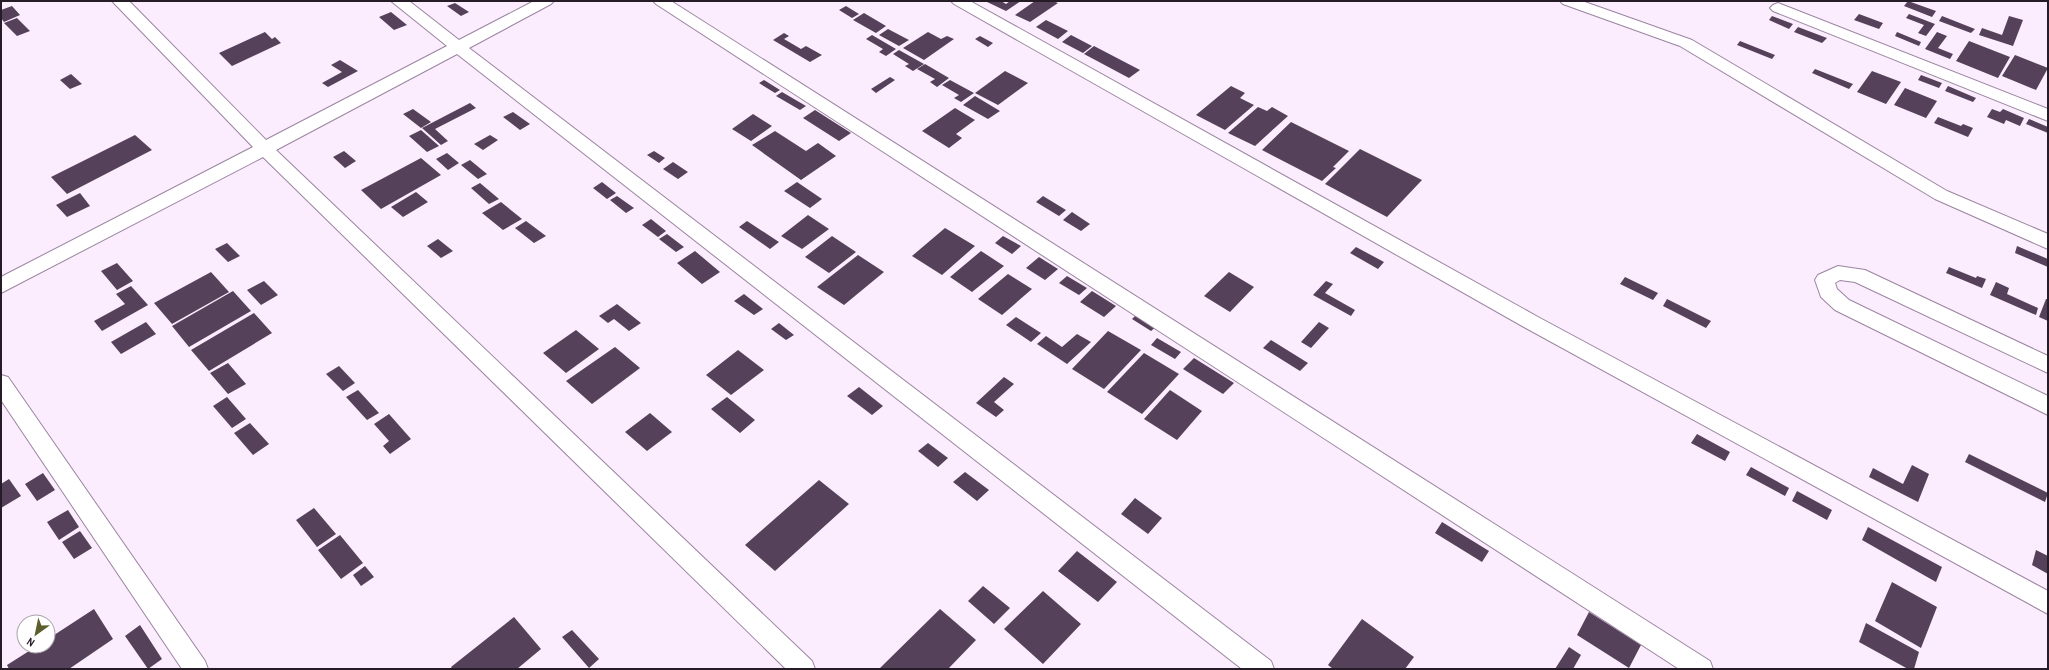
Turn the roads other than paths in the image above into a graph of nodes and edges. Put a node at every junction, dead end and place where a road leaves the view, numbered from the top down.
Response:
1 (120, 1) edge
2 (399, 1) edge
3 (546, 1) edge
4 (661, 1) edge
5 (959, 1) edge
6 (1568, 1) edge
7 (1778, 8) dead end
8 (458, 47) junction
9 (2048, 115) edge
10 (264, 148) junction
11 (2048, 242) edge
12 (1, 286) edge
13 (2048, 365) edge
14 (1, 383) edge
15 (2048, 406) edge
16 (2048, 603) edge
17 (196, 669) edge
18 (803, 669) edge
19 (1262, 669) edge
20 (1700, 669) edge

1 - 10 street
2 - 8 street
3 - 8 street
4 - 20 street
5 - 16 street
6 - 11 street
7 - 9 street
8 - 10 street
8 - 19 street
10 - 12 street
10 - 18 street
13 - 15 street
14 - 17 street

